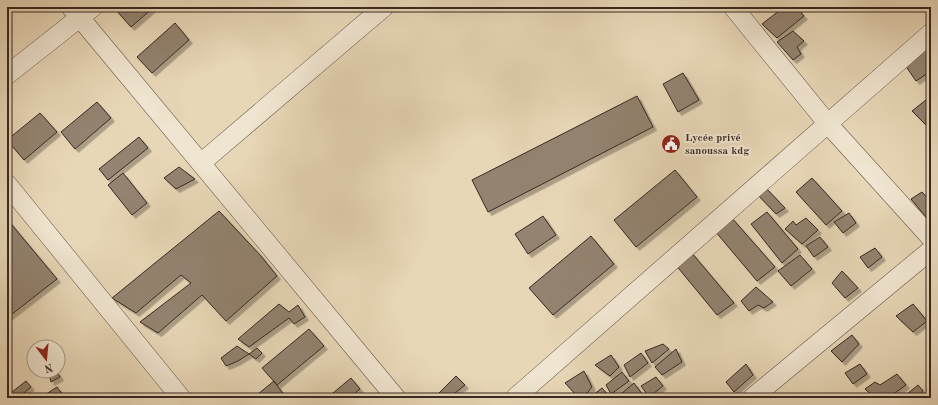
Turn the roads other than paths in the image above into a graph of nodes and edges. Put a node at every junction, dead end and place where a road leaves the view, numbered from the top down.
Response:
1 (384, 7) edge
2 (733, 7) edge
3 (81, 10) edge
4 (931, 33) edge
5 (7, 75) edge
6 (828, 124) junction
7 (201, 163) junction
8 (7, 184) edge
9 (931, 238) edge
10 (931, 250) edge
11 (181, 398) edge
12 (396, 398) edge
13 (515, 398) edge
14 (752, 398) edge

1 - 7 street
2 - 6 street
3 - 5 street
3 - 7 street
4 - 6 street
6 - 9 street
6 - 13 street
7 - 12 street
8 - 11 street
10 - 14 street

